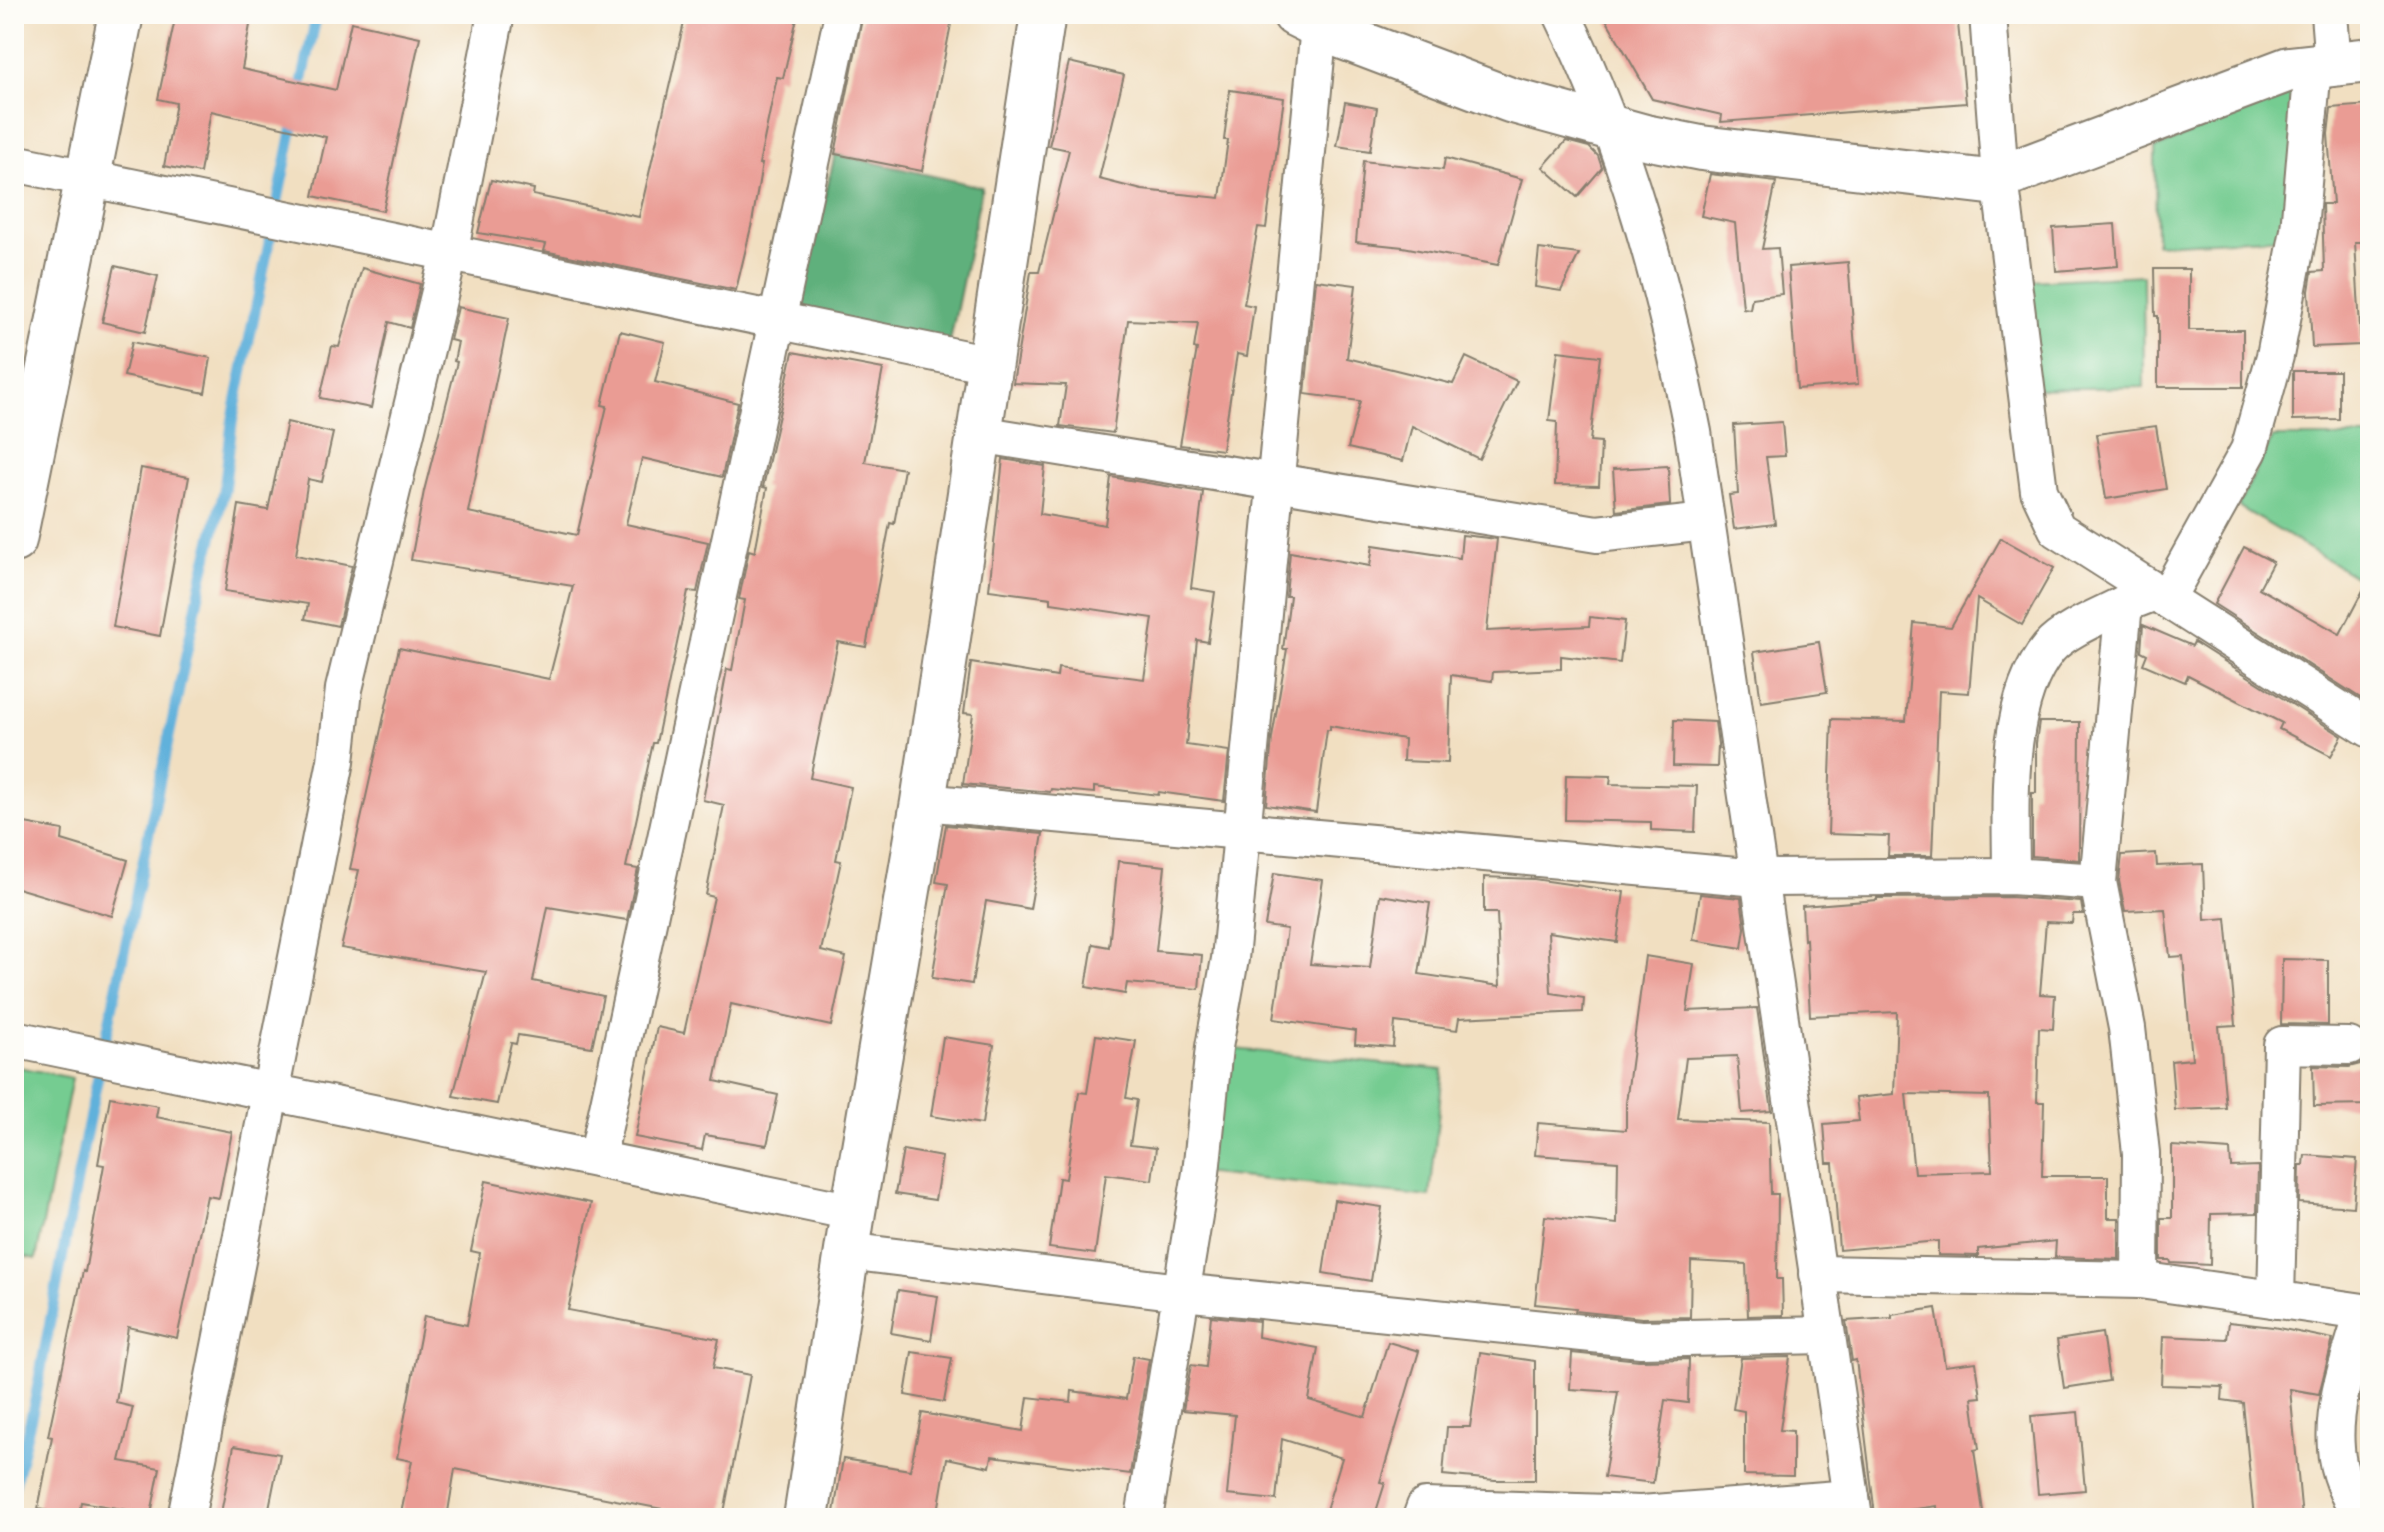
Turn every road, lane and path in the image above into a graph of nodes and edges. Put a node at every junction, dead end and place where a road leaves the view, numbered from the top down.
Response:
1 (121, 14) edge
2 (496, 14) edge
3 (843, 14) edge
4 (1043, 14) edge
5 (1562, 14) edge
6 (1988, 14) edge
7 (2329, 14) edge
8 (1307, 20) edge
9 (2339, 63) edge
10 (1612, 128) junction
11 (14, 163) edge
12 (86, 177) junction
13 (2000, 178) junction
14 (449, 254) junction
15 (778, 321) junction
16 (989, 364) junction
17 (979, 434) junction
18 (1276, 484) junction
19 (1706, 522) junction
20 (14, 540) edge
21 (2148, 598) junction
22 (2370, 729) edge
23 (923, 802) junction
24 (1243, 830) junction
25 (2011, 876) junction
26 (1758, 878) junction
27 (2098, 882) junction
28 (14, 1039) edge
29 (2349, 1046) dead end
30 (269, 1092) junction
31 (597, 1159) junction
32 (850, 1231) junction
33 (1817, 1274) junction
34 (2140, 1280) junction
35 (1181, 1292) junction
36 (2276, 1300) junction
37 (2367, 1313) edge
38 (1826, 1335) junction
39 (1853, 1508) edge
40 (186, 1518) edge
41 (806, 1518) edge
42 (1144, 1518) edge
43 (1421, 1518) edge
44 (2361, 1518) edge

1 - 12 street
2 - 14 street
3 - 15 street
4 - 16 street
5 - 10 street
6 - 13 street
7 - 9 street
8 - 10 street
8 - 18 street
9 - 13 street
9 - 21 street
10 - 13 street
10 - 19 street
11 - 12 street
12 - 14 street
12 - 20 street
13 - 21 street
14 - 15 street
14 - 30 street
15 - 16 street
15 - 31 street
16 - 17 street
17 - 18 street
17 - 23 street
18 - 19 street
18 - 24 street
19 - 26 street
21 - 22 street
21 - 25 street
21 - 27 street
23 - 24 street
23 - 32 street
24 - 26 street
24 - 35 street
25 - 26 street
25 - 27 street
26 - 33 street
27 - 34 street
28 - 30 street
29 - 36 street
30 - 31 street
30 - 40 street
31 - 32 street
32 - 35 street
32 - 41 street
33 - 34 street
33 - 38 street
34 - 36 street
35 - 38 street
35 - 42 street
36 - 37 street
37 - 44 street
38 - 39 street
39 - 43 street

